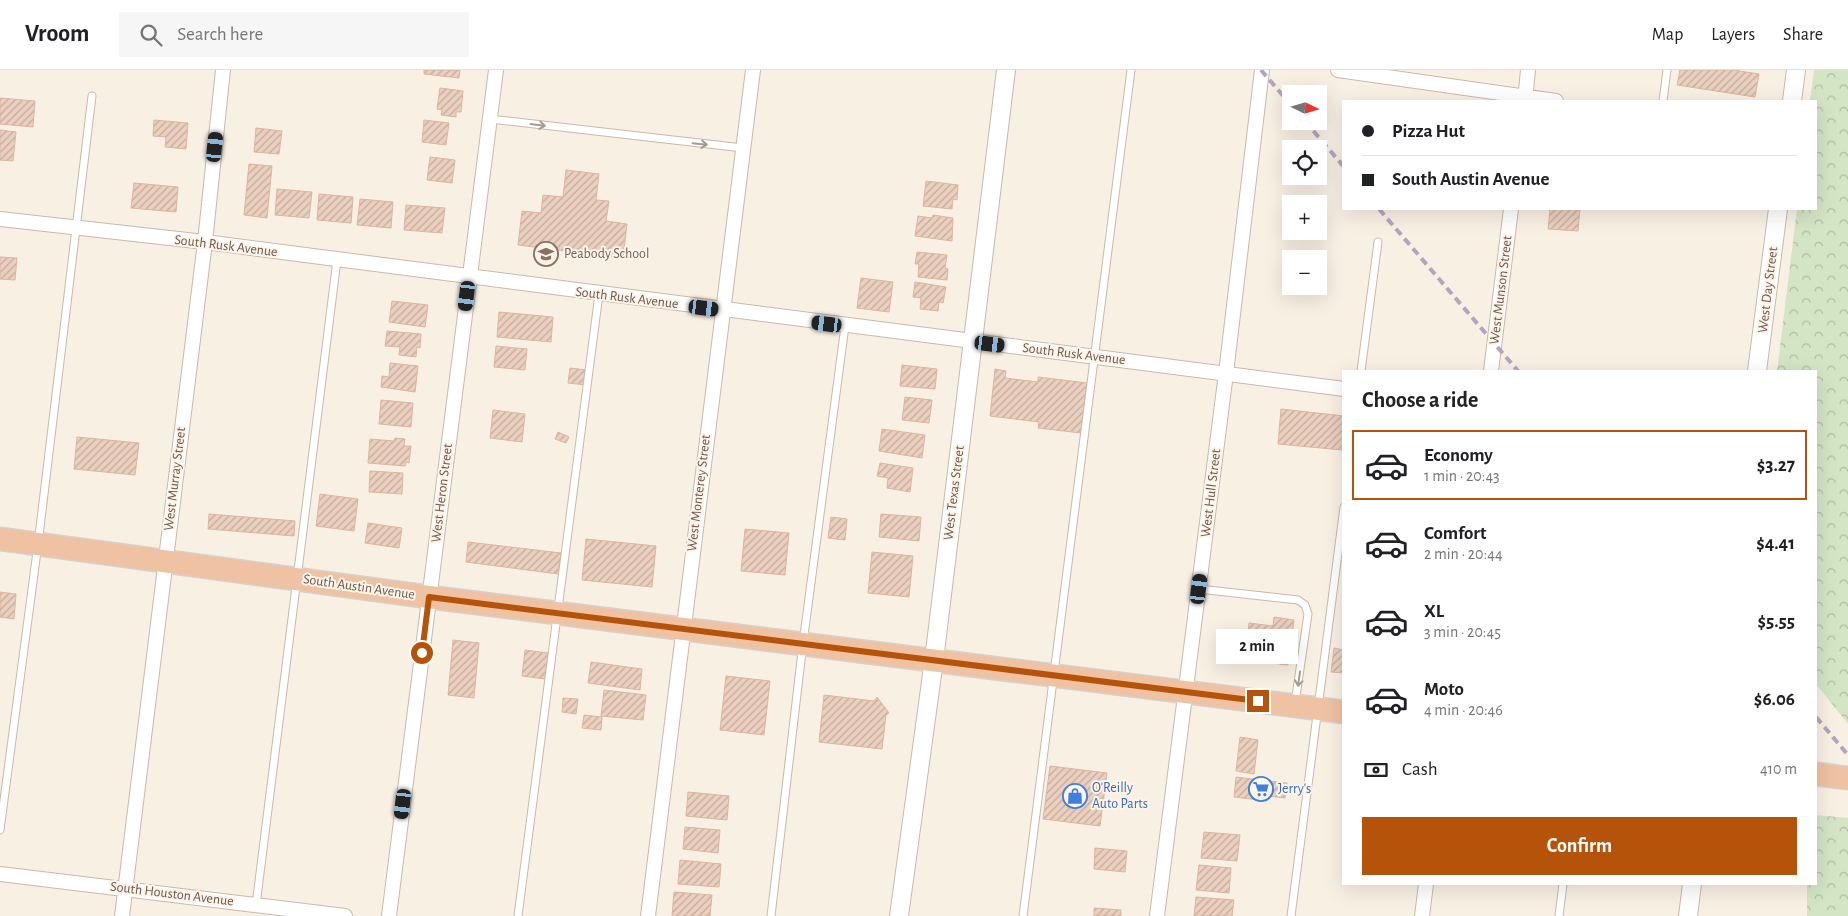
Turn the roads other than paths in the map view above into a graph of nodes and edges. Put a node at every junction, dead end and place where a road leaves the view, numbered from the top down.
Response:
1 (224, 70) edge
2 (496, 70) edge
3 (753, 70) edge
4 (1006, 70) edge
5 (1131, 70) edge
6 (1262, 70) edge
7 (1338, 70) edge
8 (1528, 70) edge
9 (1667, 70) edge
10 (1796, 70) edge
11 (1397, 74) edge
12 (92, 96) dead end
13 (1525, 99) edge
14 (1540, 100) edge
15 (1663, 100) edge
16 (1792, 100) edge
17 (490, 119) junction
18 (743, 148) junction
19 (1511, 210) edge
20 (1778, 210) edge
21 (0, 219) edge
22 (75, 227) junction
23 (205, 242) junction
24 (1378, 242) dead end
25 (337, 260) junction
26 (469, 278) junction
27 (600, 294) junction
28 (722, 310) junction
29 (845, 326) junction
30 (972, 342) junction
31 (1094, 357) junction
32 (1361, 370) edge
33 (1491, 370) edge
34 (1757, 370) edge
35 (1226, 373) junction
36 (1342, 389) edge
37 (1342, 522) edge
38 (0, 539) edge
39 (38, 544) junction
40 (165, 561) junction
41 (297, 579) junction
42 (1199, 589) junction
43 (429, 597) junction
44 (558, 613) junction
45 (682, 628) junction
46 (803, 644) junction
47 (934, 660) junction
48 (1054, 675) junction
49 (1186, 692) junction
50 (1295, 706) junction
51 (1318, 708) junction
52 (1342, 712) edge
53 (1817, 774) edge
54 (1848, 778) edge
55 (0, 830) edge
56 (0, 874) edge
57 (1426, 885) edge
58 (1563, 885) edge
59 (1692, 885) edge
60 (125, 888) junction
61 (256, 905) junction
62 (122, 916) edge
63 (345, 916) edge
64 (389, 916) edge
65 (518, 916) edge
66 (648, 916) edge
67 (770, 916) edge
68 (900, 916) edge
69 (1023, 916) edge
70 (1157, 916) edge
71 (1291, 916) edge
72 (1422, 916) edge
73 (1559, 916) edge
74 (1688, 916) edge

1 - 23 street, West Murray Street
2 - 17 street, West Heron Street
3 - 18 street, West Monterey Street
4 - 30 street, West Texas Street
5 - 31 lane
6 - 35 street, West Hull Street
7 - 11 street
8 - 13 street
9 - 15 lane
10 - 16 street
11 - 13 street
12 - 22 lane
13 - 14 street
17 -> 18 lane
17 - 26 street, West Heron Street
18 - 28 street, West Monterey Street
19 - 33 street, West Munson Street
20 - 34 street, West Day Street
21 - 22 street, South Rusk Avenue
22 - 23 street, South Rusk Avenue
22 - 39 lane
23 - 25 street, South Rusk Avenue
23 - 40 street, West Murray Street
24 - 32 lane
25 - 26 street, South Rusk Avenue
25 - 41 lane
26 - 27 street, South Rusk Avenue
26 - 43 street, West Heron Street
27 - 28 street, South Rusk Avenue
27 - 44 lane
28 - 29 street, South Rusk Avenue
28 - 45 street, West Monterey Street
29 - 30 street, South Rusk Avenue
29 - 46 lane
30 - 31 street, South Rusk Avenue
30 - 47 street, West Texas Street
31 - 35 street, South Rusk Avenue
31 - 48 lane
35 - 36 street, South Rusk Avenue
35 - 42 street, West Hull Street
37 - 51 lane
38 - 39 highway, South Austin Avenue
39 - 40 highway, South Austin Avenue
39 - 55 lane
40 - 41 highway, South Austin Avenue
40 - 60 street, West Murray Street
41 - 43 highway, South Austin Avenue
41 - 61 lane
42 - 49 street, West Hull Street
42 -> 50 lane
43 - 44 highway, South Austin Avenue
43 - 64 street, West Heron Street
44 - 45 highway, South Austin Avenue
44 - 65 lane
45 - 46 highway, South Austin Avenue
45 - 66 street, West Monterey Street
46 - 47 highway, South Austin Avenue
46 - 67 lane
47 - 48 highway, South Austin Avenue
47 - 68 street, West Texas Street
48 - 49 highway, South Austin Avenue
48 - 69 lane
49 - 50 highway, South Austin Avenue
49 - 70 street, West Hull Street
50 - 51 highway, South Austin Avenue
51 - 52 highway, South Austin Avenue
51 - 71 lane
53 - 54 highway
56 - 60 street, South Houston Avenue
57 - 72 street
58 - 73 lane
59 - 74 street
60 - 61 street, South Houston Avenue
60 - 62 street, West Murray Street
61 - 63 street, South Houston Avenue

